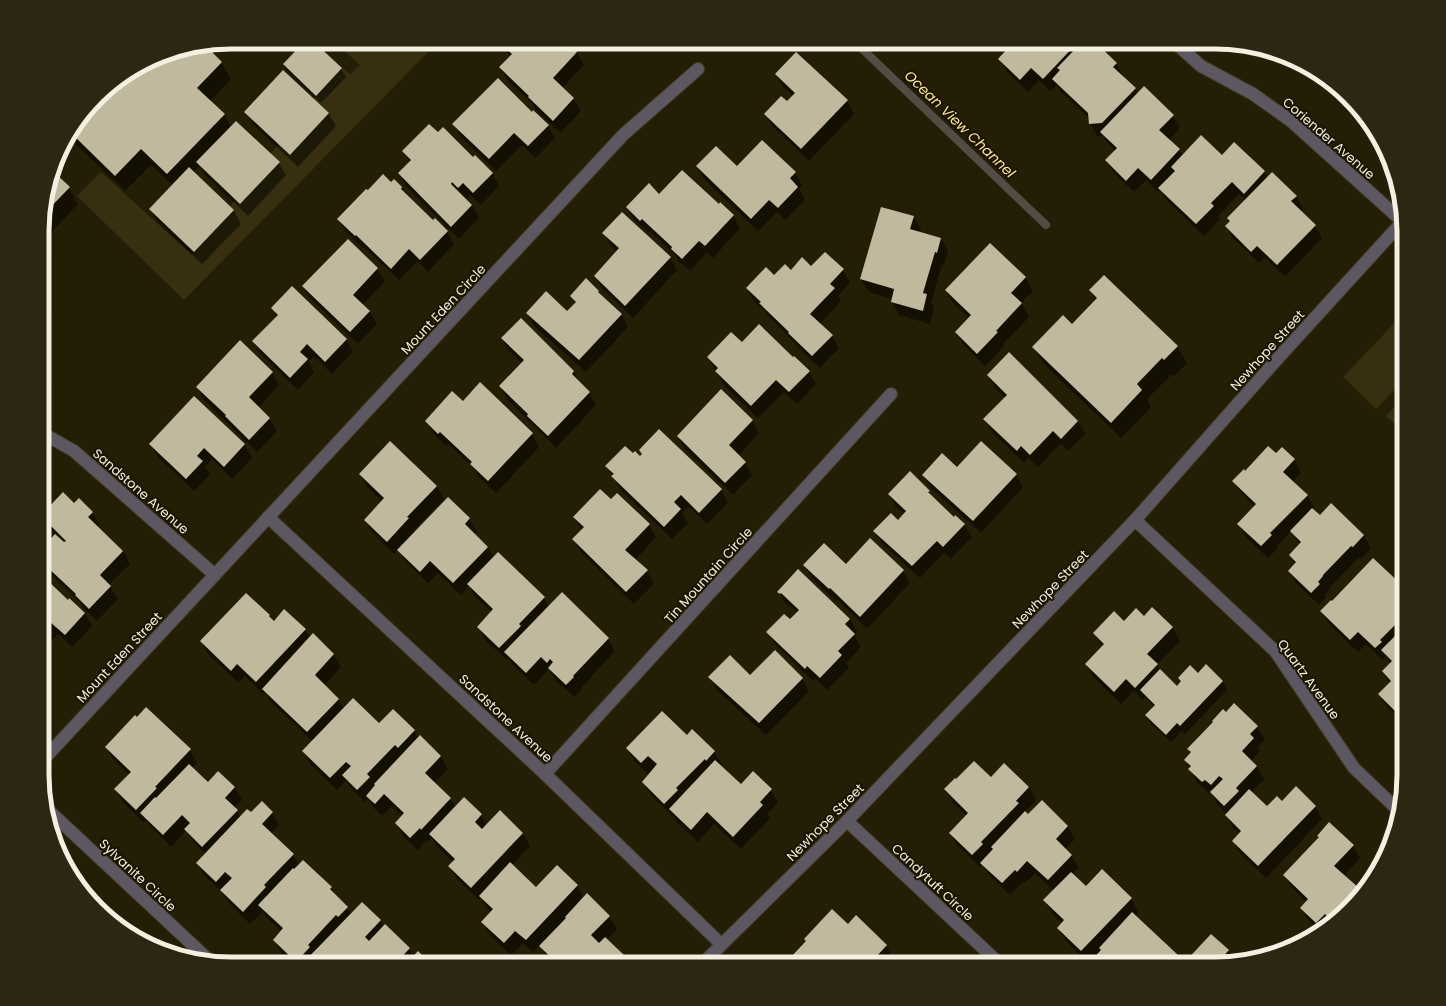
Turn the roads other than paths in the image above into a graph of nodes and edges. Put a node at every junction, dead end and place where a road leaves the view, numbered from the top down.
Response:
1 (1184, 49) edge
2 (698, 69) dead end
3 (1396, 215) edge
4 (1397, 228) edge
5 (891, 394) dead end
6 (49, 437) edge
7 (268, 517) junction
8 (1135, 520) junction
9 (215, 575) junction
10 (49, 753) edge
11 (545, 774) junction
12 (1394, 807) edge
13 (53, 814) edge
14 (848, 821) junction
15 (721, 944) junction
16 (203, 955) edge
17 (709, 957) edge
18 (993, 957) edge

1 - 3 street, Coriender Avenue
2 - 7 street, Mount Eden Circle
4 - 8 street, Newhope Street
5 - 11 street, Tin Mountain Circle
6 - 9 street, Sandstone Avenue
7 - 9 street, Mount Eden Circle
7 - 11 street, Sandstone Avenue
8 - 12 street, Quartz Avenue
8 - 14 street, Newhope Street
9 - 10 street, Mount Eden Street
11 - 15 street, Sandstone Avenue
13 - 16 street, Sylvanite Circle
14 - 15 street, Newhope Street
14 - 18 street, Candytuft Circle
15 - 17 street, Newhope Street

